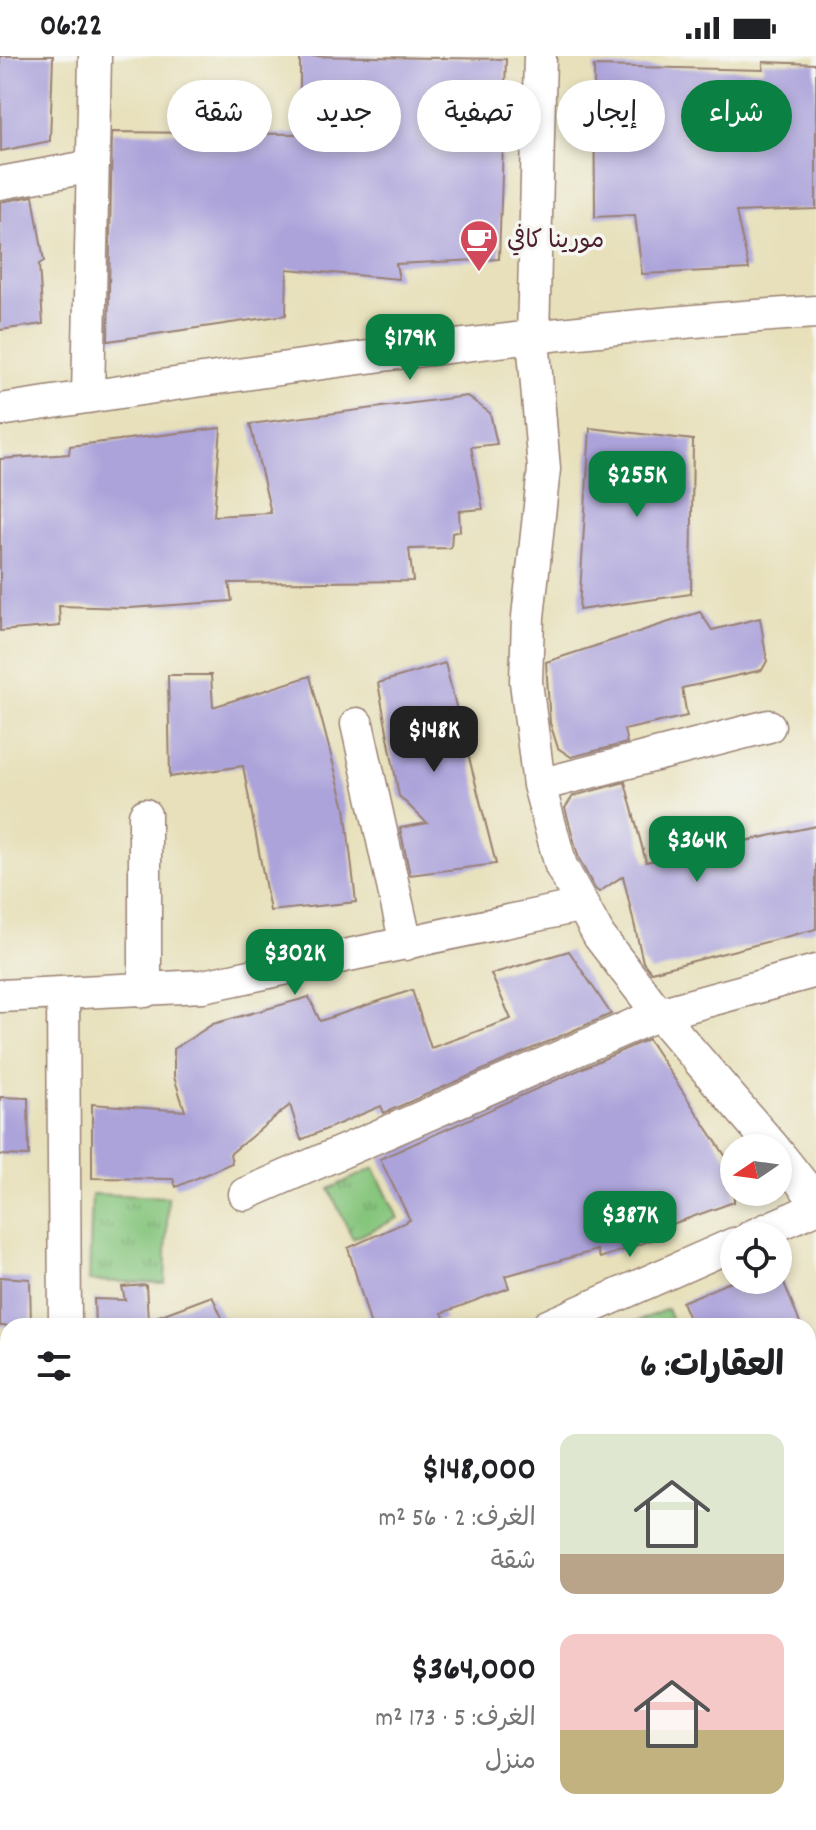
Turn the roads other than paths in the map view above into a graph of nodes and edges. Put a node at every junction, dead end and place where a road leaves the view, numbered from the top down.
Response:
1 (95, 56) edge
2 (540, 56) edge
3 (93, 166) junction
4 (0, 183) edge
5 (816, 312) edge
6 (533, 338) junction
7 (88, 397) junction
8 (0, 410) edge
9 (357, 724) dead end
10 (769, 726) dead end
11 (539, 785) junction
12 (145, 815) dead end
13 (579, 906) junction
14 (406, 944) junction
15 (816, 971) edge
16 (145, 991) junction
17 (0, 996) edge
18 (63, 996) junction
19 (659, 1014) junction
20 (762, 1134) edge
21 (792, 1171) edge
22 (245, 1194) dead end
23 (816, 1201) edge
24 (816, 1208) edge
25 (784, 1222) edge
26 (720, 1250) edge
27 (65, 1318) edge
28 (566, 1318) edge

1 - 3 street
2 - 6 street
3 - 4 street
3 - 7 street
5 - 6 street
6 - 7 street
6 - 11 street
7 - 8 street
9 - 14 street
10 - 11 street
11 - 13 street
12 - 16 street
13 - 14 street
13 - 19 street
14 - 16 street
15 - 19 street
16 - 18 street
17 - 18 street
18 - 27 street
19 - 20 street
19 - 22 street
21 - 23 street
24 - 25 street
26 - 28 street

